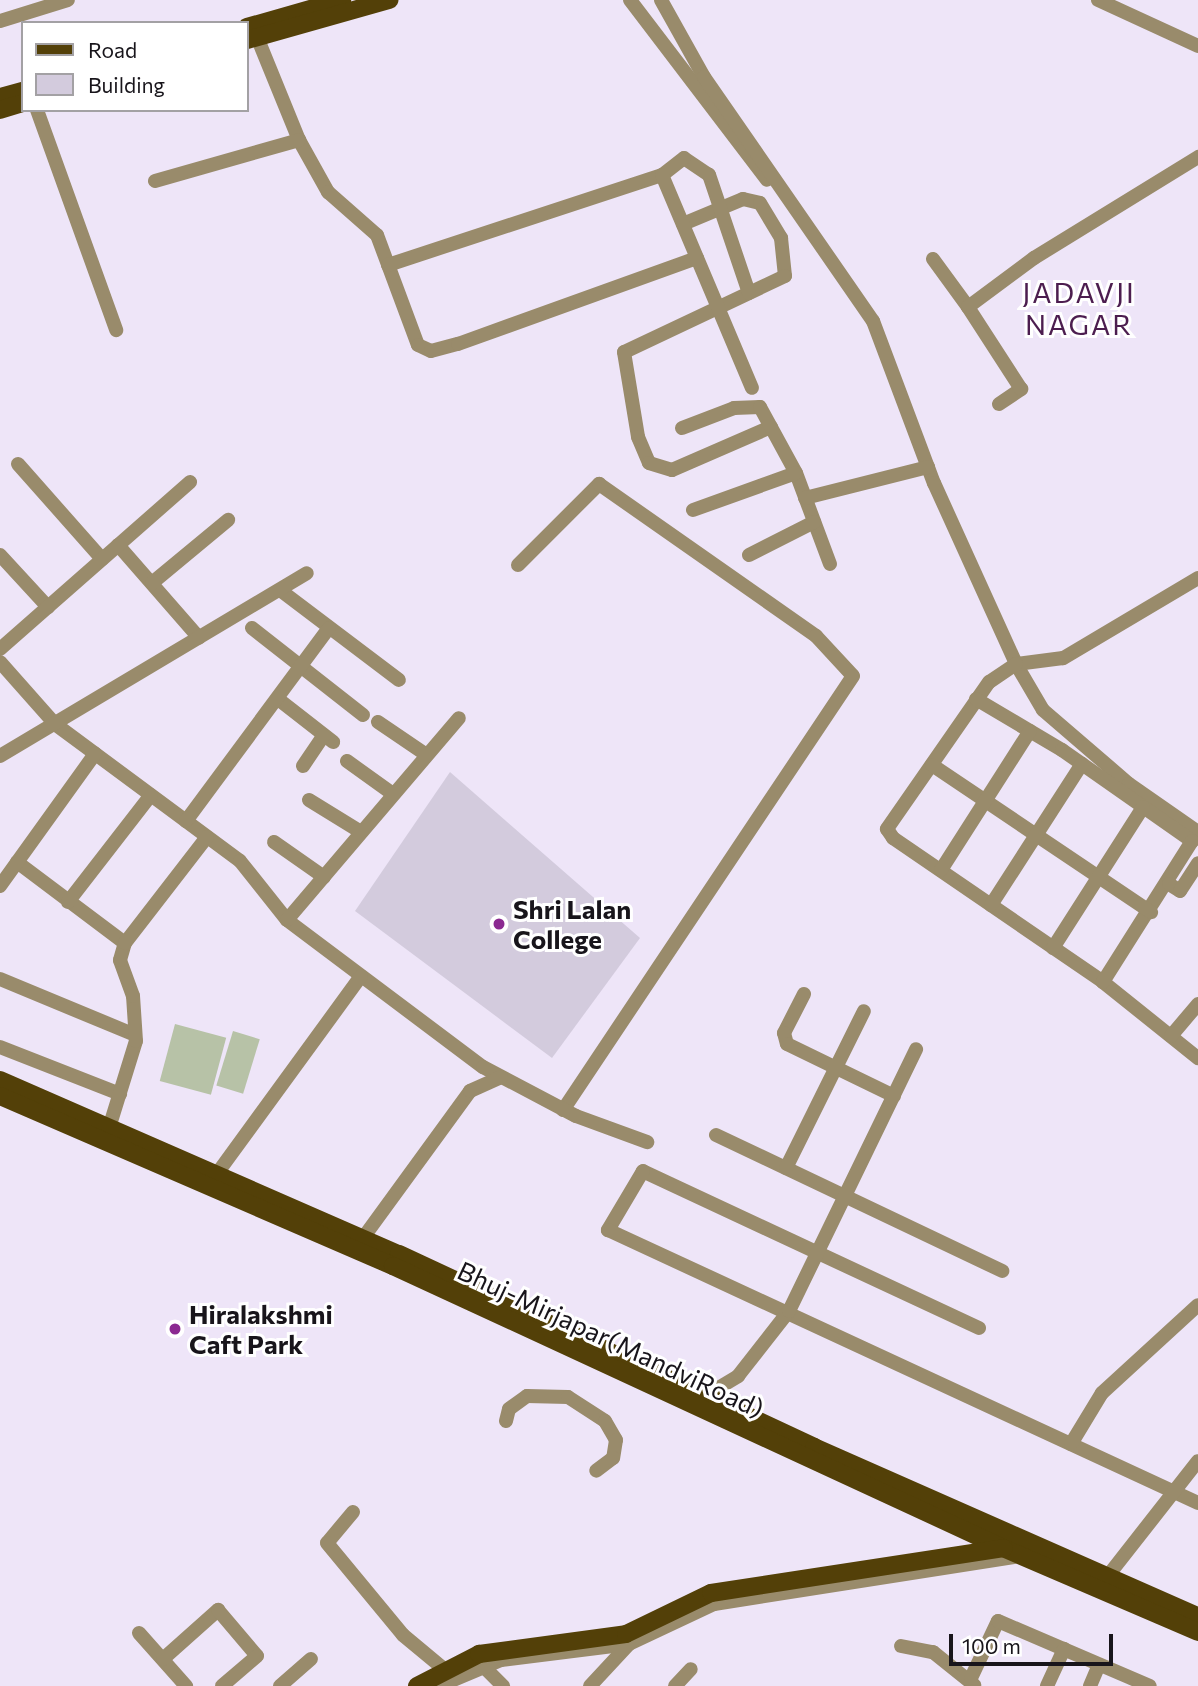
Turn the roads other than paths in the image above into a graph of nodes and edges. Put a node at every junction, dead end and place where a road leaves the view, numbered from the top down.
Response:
1 (68, 0) edge
2 (342, 0) edge
3 (390, 0) edge
4 (630, 0) edge
5 (661, 0) edge
6 (1098, 0) edge
7 (0, 21) edge
8 (250, 35) edge
9 (1198, 46) edge
10 (21, 92) edge
11 (0, 97) edge
12 (21, 104) edge
13 (0, 110) edge
14 (38, 112) edge
15 (299, 140) junction
16 (1198, 157) edge
17 (662, 175) junction
18 (155, 181) dead end
19 (719, 207) junction
20 (683, 224) junction
21 (825, 250) junction
22 (696, 258) junction
23 (933, 258) dead end
24 (388, 265) junction
25 (749, 293) junction
26 (716, 306) junction
27 (968, 307) junction
28 (116, 330) dead end
29 (752, 387) dead end
30 (999, 404) dead end
31 (771, 427) junction
32 (682, 428) dead end
33 (18, 464) dead end
34 (928, 467) junction
35 (796, 473) junction
36 (190, 482) dead end
37 (805, 498) junction
38 (693, 510) dead end
39 (228, 520) dead end
40 (814, 522) junction
41 (118, 545) junction
42 (0, 555) edge
43 (749, 555) dead end
44 (103, 559) junction
45 (830, 564) dead end
46 (518, 565) dead end
47 (307, 573) dead end
48 (1198, 578) edge
49 (152, 583) junction
50 (279, 590) junction
51 (48, 607) junction
52 (252, 628) dead end
53 (330, 628) junction
54 (199, 638) junction
55 (0, 649) edge
56 (0, 662) edge
57 (1016, 664) junction
58 (301, 667) junction
59 (399, 680) dead end
60 (278, 699) junction
61 (976, 699) junction
62 (363, 715) dead end
63 (459, 718) dead end
64 (378, 722) dead end
65 (55, 724) junction
66 (1030, 731) junction
67 (95, 754) junction
68 (425, 754) junction
69 (0, 756) edge
70 (347, 761) dead end
71 (1082, 764) junction
72 (932, 765) junction
73 (303, 766) dead end
74 (393, 794) junction
75 (151, 795) junction
76 (309, 800) dead end
77 (985, 800) junction
78 (1143, 807) junction
79 (186, 821) junction
80 (361, 832) junction
81 (1198, 832) edge
82 (1036, 834) junction
83 (207, 837) junction
84 (274, 842) dead end
85 (17, 862) junction
86 (1198, 863) edge
87 (940, 870) junction
88 (324, 877) junction
89 (1098, 877) junction
90 (1169, 884) junction
91 (0, 886) edge
92 (68, 902) junction
93 (991, 905) junction
94 (1151, 912) junction
95 (287, 920) junction
96 (125, 943) junction
97 (1053, 948) junction
98 (362, 976) junction
99 (0, 979) edge
100 (1104, 982) junction
101 (804, 994) dead end
102 (1198, 1003) edge
103 (864, 1010) dead end
104 (135, 1035) junction
105 (1171, 1036) junction
106 (0, 1047) edge
107 (916, 1049) dead end
108 (1198, 1058) edge
109 (473, 1060) junction
110 (836, 1066) junction
111 (501, 1077) junction
112 (0, 1080) edge
113 (470, 1091) junction
114 (120, 1094) junction
115 (0, 1096) edge
116 (894, 1096) junction
117 (563, 1110) junction
118 (108, 1128) junction
119 (716, 1135) dead end
120 (647, 1142) dead end
121 (786, 1168) junction
122 (216, 1175) junction
123 (845, 1195) junction
124 (363, 1238) junction
125 (817, 1253) junction
126 (1002, 1270) dead end
127 (1198, 1305) edge
128 (789, 1311) junction
129 (979, 1328) dead end
130 (705, 1396) junction
131 (506, 1421) dead end
132 (1070, 1444) junction
133 (1198, 1461) edge
134 (596, 1471) dead end
135 (1171, 1491) junction
136 (1198, 1503) edge
137 (354, 1512) dead end
138 (1003, 1548) junction
139 (1024, 1550) junction
140 (1107, 1577) junction
141 (1198, 1616) edge
142 (1198, 1632) edge
143 (139, 1633) dead end
144 (629, 1644) junction
145 (901, 1646) dead end
146 (1064, 1649) junction
147 (163, 1659) junction
148 (311, 1659) dead end
149 (1100, 1664) junction
150 (482, 1665) junction
151 (691, 1669) dead end
152 (442, 1678) edge
153 (973, 1682) edge
154 (186, 1686) edge
155 (222, 1686) edge
156 (280, 1686) edge
157 (417, 1686) edge
158 (503, 1686) edge
159 (590, 1686) edge
160 (675, 1686) edge
161 (1046, 1686) edge
162 (1090, 1686) edge
163 (1150, 1686) edge

1 - 7 street
2 - 8 main road
3 - 8 main road
4 - 21 street
5 - 21 street
6 - 9 street
8 - 15 street
10 - 11 main road
12 - 13 main road
14 - 28 street
15 - 18 street
15 - 24 street
16 - 27 street
17 - 19 street
17 - 20 street
17 - 24 street
19 - 20 street
19 - 25 street
19 - 25 street
20 - 22 street
21 - 34 street
22 - 24 street
22 - 26 street
23 - 27 street
25 - 26 street
26 - 29 street
26 - 31 street
27 - 30 street
31 - 32 street
31 - 35 street
33 - 44 street
34 - 37 street
34 - 57 street
35 - 37 street
35 - 38 street
36 - 41 street
37 - 40 street
39 - 49 street
40 - 43 street
40 - 45 street
41 - 44 street
41 - 49 street
42 - 51 street
44 - 51 street
46 - 117 street
47 - 50 street
48 - 57 street
49 - 54 street
50 - 53 street
50 - 54 street
51 - 55 street
52 - 58 street
53 - 58 street
53 - 59 street
54 - 65 street
56 - 65 street
57 - 61 street
57 - 81 street
58 - 60 street
58 - 62 street
60 - 73 street
60 - 79 street
61 - 66 street
61 - 72 street
63 - 68 street
64 - 68 street
65 - 67 street
65 - 69 street
66 - 71 street
66 - 77 street
67 - 75 street
67 - 85 street
68 - 74 street
70 - 74 street
71 - 78 street
71 - 82 street
72 - 77 street
72 - 87 street
74 - 80 street
75 - 79 street
75 - 92 street
76 - 80 street
77 - 82 street
77 - 87 street
78 - 89 street
78 - 90 street
79 - 83 street
80 - 88 street
82 - 89 street
82 - 93 street
83 - 95 street
83 - 96 street
84 - 88 street
85 - 91 street
85 - 92 street
86 - 90 street
87 - 93 street
88 - 95 street
89 - 94 street
89 - 97 street
90 - 94 street
92 - 96 street
93 - 97 street
94 - 100 street
95 - 98 street
96 - 104 street
97 - 100 street
98 - 109 street
98 - 122 street
99 - 104 street
100 - 105 street
101 - 110 street
102 - 105 street
103 - 110 street
104 - 114 street
105 - 108 street
106 - 114 street
107 - 116 street
109 - 111 street
109 - 113 street
110 - 116 street
110 - 121 street
111 - 113 street
111 - 117 street
112 - 118 main road, Bhuj-Mirjapar(MandviRoad)
113 - 124 street
114 - 118 street
115 - 138 main road, Bhuj-Mirjapar(MandviRoad)
116 - 123 street
117 - 120 street
118 - 122 main road, Bhuj-Mirjapar(MandviRoad)
119 - 121 street
121 - 123 street
122 - 124 main road, Bhuj-Mirjapar(MandviRoad)
123 - 125 street
123 - 126 street
124 - 130 main road, Bhuj-Mirjapar(MandviRoad)
125 - 128 street
125 - 128 street
125 - 129 street
127 - 132 street
128 - 130 street
128 - 132 street
130 - 139 main road, Bhuj-Mirjapar(MandviRoad)
131 - 134 street
132 - 135 street
133 - 135 street
135 - 136 street
135 - 140 street
137 - 152 street
138 - 139 main road, Bhuj-Mirjapar(MandviRoad)
138 - 152 main road
139 - 140 main road, Bhuj-Mirjapar(MandviRoad)
139 - 142 main road, Bhuj-Mirjapar(MandviRoad)
139 - 144 street
140 - 141 main road, Bhuj-Mirjapar(MandviRoad)
143 - 147 street
144 - 150 street
144 - 159 street
145 - 153 street
146 - 149 street
146 - 153 street
146 - 161 street
147 - 154 street
147 - 155 street
148 - 156 street
149 - 162 street
149 - 163 street
150 - 152 street
150 - 158 street
151 - 160 street
152 - 157 main road

